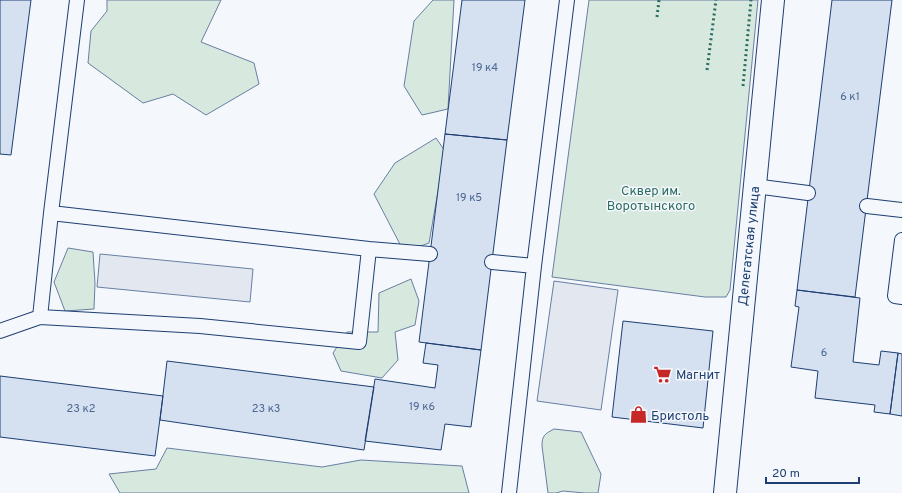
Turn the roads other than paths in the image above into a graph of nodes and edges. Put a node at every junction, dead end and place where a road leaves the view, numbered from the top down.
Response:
1 (77, 0) edge
2 (567, 0) edge
3 (773, 0) edge
4 (754, 186) junction
5 (808, 193) dead end
6 (867, 206) dead end
7 (902, 210) edge
8 (51, 213) junction
9 (902, 240) edge
10 (369, 249) junction
11 (430, 254) dead end
12 (492, 262) dead end
13 (534, 266) junction
14 (902, 297) edge
15 (40, 317) junction
16 (0, 331) edge
17 (510, 493) edge
18 (725, 493) edge

1 - 8 lane
2 - 13 lane
3 - 4 street, Делегатская улица
4 - 5 lane
4 - 18 street, Делегатская улица
6 - 7 lane
8 - 10 lane
8 - 15 lane
9 - 14 lane
10 - 11 lane
10 - 15 lane
12 - 13 lane
13 - 17 lane
15 - 16 lane

